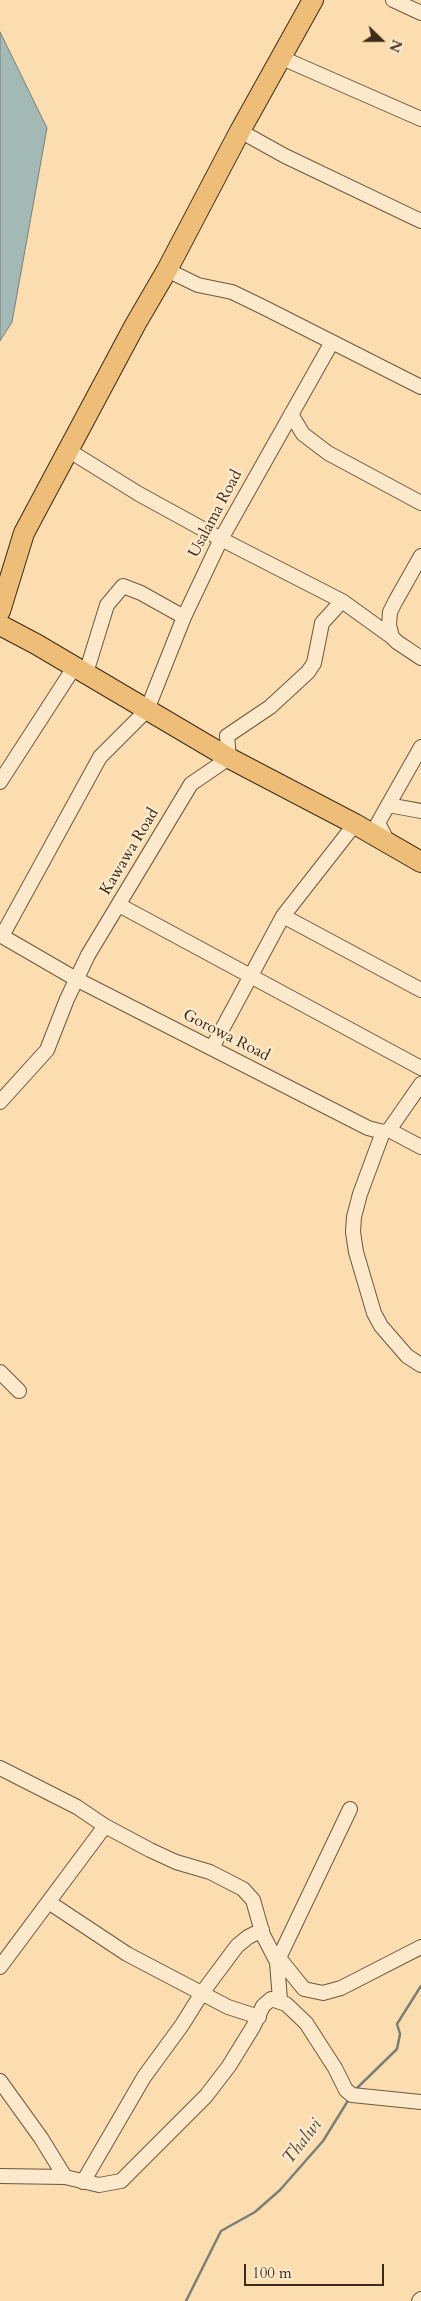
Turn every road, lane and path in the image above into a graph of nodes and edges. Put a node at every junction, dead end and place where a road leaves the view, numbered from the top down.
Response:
1 (312, 0) edge
2 (393, 0) edge
3 (421, 13) edge
4 (282, 58) junction
5 (421, 119) edge
6 (240, 131) junction
7 (421, 221) edge
8 (167, 270) junction
9 (332, 342) junction
10 (421, 387) edge
11 (291, 414) junction
12 (68, 450) junction
13 (421, 503) edge
14 (24, 533) junction
15 (221, 539) junction
16 (421, 556) edge
17 (342, 601) junction
18 (184, 616) junction
19 (1, 623) edge
20 (392, 637) junction
21 (36, 644) junction
22 (421, 658) edge
23 (80, 670) junction
24 (147, 710) junction
25 (421, 747) edge
26 (229, 758) junction
27 (0, 782) edge
28 (388, 805) junction
29 (421, 811) edge
30 (355, 824) junction
31 (389, 844) junction
32 (421, 862) edge
33 (119, 905) junction
34 (283, 916) junction
35 (1, 936) edge
36 (251, 976) junction
37 (76, 979) junction
38 (421, 990) edge
39 (212, 1048) junction
40 (421, 1068) edge
41 (421, 1084) edge
42 (0, 1102) edge
43 (386, 1131) junction
44 (421, 1147) edge
45 (421, 1365) edge
46 (0, 1372) edge
47 (19, 1391) dead end
48 (0, 1768) edge
49 (350, 1809) dead end
50 (105, 1826) junction
51 (50, 1903) junction
52 (262, 1930) junction
53 (421, 1947) edge
54 (278, 1960) junction
55 (0, 1968) edge
56 (202, 1993) junction
57 (280, 2000) junction
58 (259, 2017) junction
59 (0, 2081) edge
60 (421, 2102) edge
61 (0, 2176) edge
62 (65, 2178) junction
63 (83, 2182) junction

1 - 4 highway
2 - 3 street
4 - 5 street
4 - 6 highway
6 - 7 street
6 - 8 highway
8 - 9 street
8 - 12 highway
9 - 10 street
9 - 11 street, Usalama Road
11 - 13 street
11 - 15 street, Usalama Road
12 - 14 highway
12 - 15 street
14 - 19 highway
14 - 21 highway
15 - 17 street
15 - 18 street, Usalama Road
16 - 20 street
17 - 20 street
17 - 26 street
18 - 23 street
18 - 24 street, Usalama Road
19 - 21 highway
20 - 22 street
21 - 23 highway
23 - 24 highway
23 - 27 street
24 - 26 highway
24 - 35 street
25 - 28 street
26 - 30 highway
26 - 33 street, Kawawa Road
28 - 29 street
28 - 31 street
30 - 31 highway
30 - 34 street
31 - 32 highway
33 - 36 street
33 - 37 street, Kawawa Road
34 - 36 street
34 - 38 street
35 - 37 street, Gorowa Road
36 - 39 street
36 - 40 street
37 - 39 street, Gorowa Road
37 - 42 street, Kawawa Road
39 - 43 street, Gorowa Road
41 - 43 street
43 - 44 street, Gorowa Road
43 - 45 street
46 - 47 street
48 - 50 street
49 - 54 street
50 - 51 street
50 - 52 street
51 - 55 street
51 - 56 street
52 - 54 street
52 - 56 street
53 - 54 street
54 - 57 street
56 - 58 street
56 - 63 street
57 - 58 street
57 - 60 street
58 - 63 street
59 - 62 street
61 - 62 street
62 - 63 street

